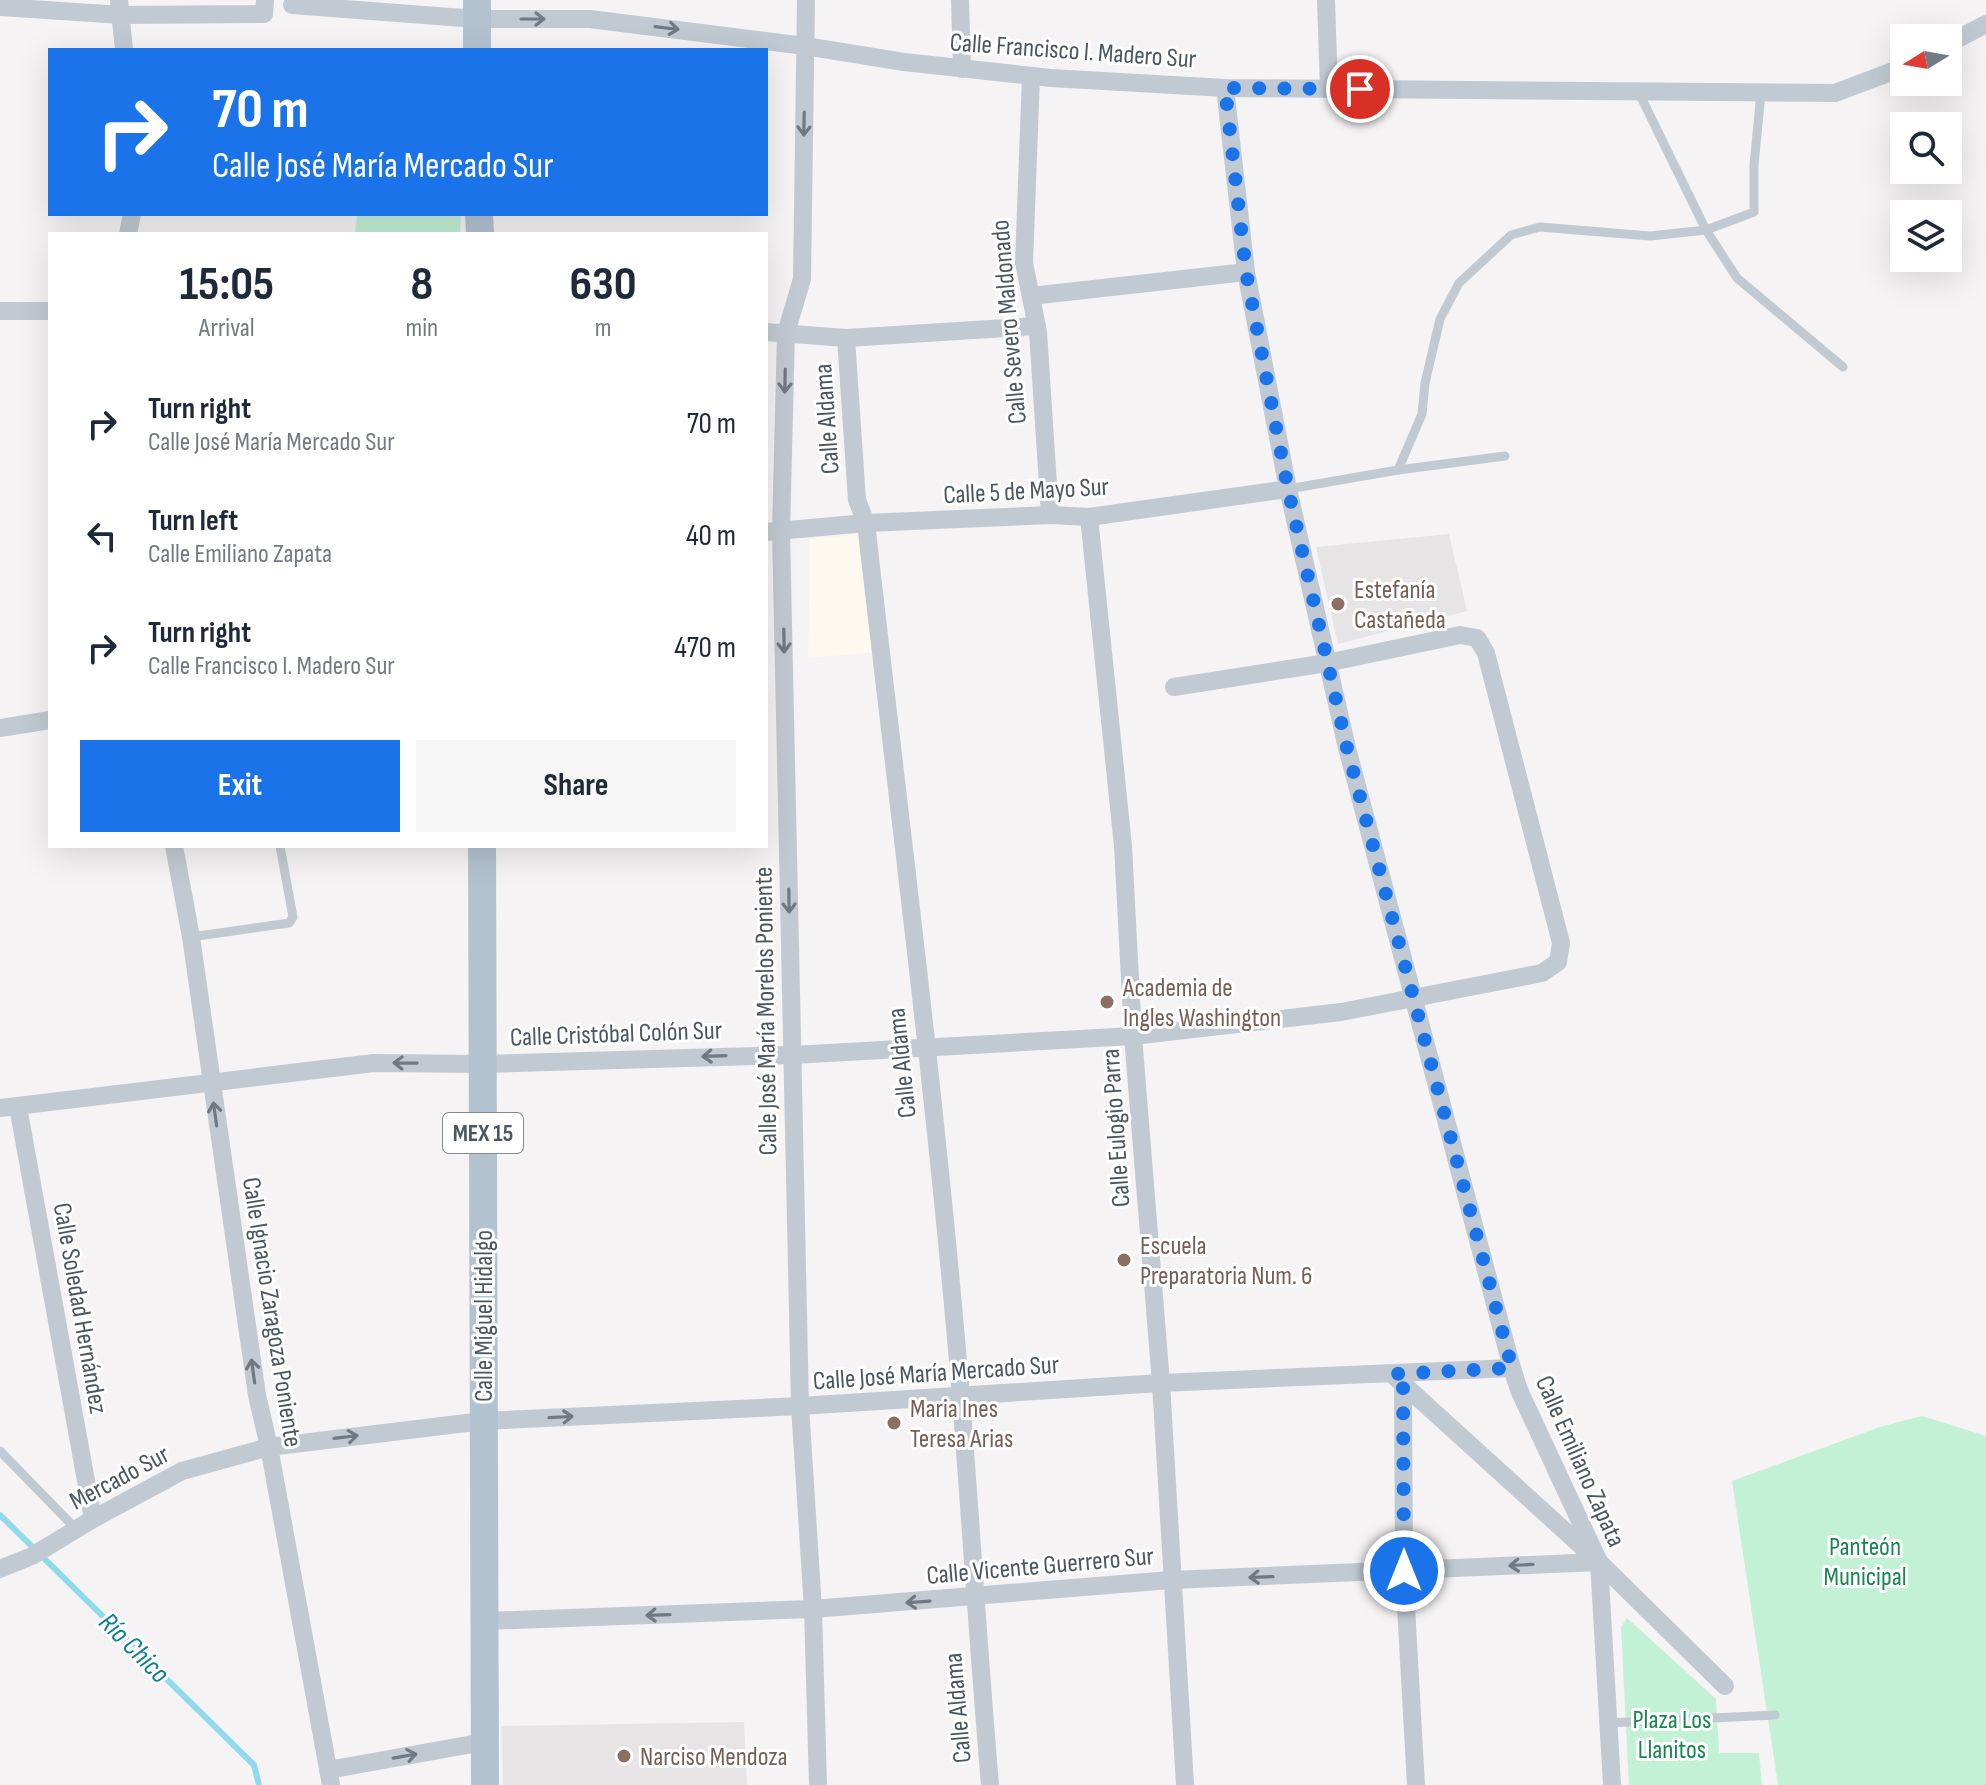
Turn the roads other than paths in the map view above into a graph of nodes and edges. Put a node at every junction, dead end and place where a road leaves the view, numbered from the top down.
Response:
1 (806, 0) edge
2 (960, 0) edge
3 (1326, 0) edge
4 (292, 5) dead end
5 (0, 7) edge
6 (121, 7) edge
7 (265, 7) edge
8 (477, 9) edge
9 (590, 9) edge
10 (1986, 24) edge
11 (1962, 37) edge
12 (805, 46) junction
13 (124, 48) edge
14 (477, 48) edge
15 (962, 69) junction
16 (1890, 72) edge
17 (1031, 76) junction
18 (1225, 88) junction
19 (1329, 89) junction
20 (1639, 92) junction
21 (1761, 93) junction
22 (1706, 230) junction
23 (1246, 272) junction
24 (1031, 296) junction
25 (0, 311) edge
26 (48, 311) edge
27 (1037, 326) junction
28 (768, 332) edge
29 (786, 333) junction
30 (846, 338) junction
31 (1843, 367) dead end
32 (1505, 456) dead end
33 (1398, 470) junction
34 (1288, 489) junction
35 (1050, 515) junction
36 (1089, 517) junction
37 (866, 523) junction
38 (774, 532) edge
39 (1327, 663) junction
40 (1174, 687) dead end
41 (48, 720) edge
42 (0, 728) edge
43 (174, 848) edge
44 (280, 848) edge
45 (482, 848) edge
46 (191, 937) junction
47 (1413, 999) junction
48 (1133, 1036) junction
49 (926, 1048) junction
50 (792, 1055) junction
51 (483, 1064) junction
52 (210, 1081) junction
53 (9, 1108) edge
54 (1512, 1368) junction
55 (1398, 1379) junction
56 (1161, 1383) junction
57 (961, 1397) junction
58 (800, 1406) junction
59 (483, 1421) junction
60 (269, 1447) junction
61 (0, 1451) edge
62 (85, 1524) junction
63 (1599, 1562) junction
64 (0, 1569) edge
65 (1404, 1571) junction
66 (1171, 1580) junction
67 (974, 1598) junction
68 (813, 1609) junction
69 (485, 1621) junction
70 (1725, 1686) dead end
71 (1775, 1715) dead end
72 (1608, 1723) junction
73 (484, 1742) junction
74 (329, 1778) edge
75 (485, 1785) edge
76 (818, 1785) edge
77 (990, 1785) edge
78 (1185, 1785) edge
79 (1416, 1785) edge
80 (1612, 1785) edge

1 - 12 street, Calle José María Morelos Poniente
2 - 15 street
3 - 19 street
4 - 8 street, Calle Francisco I. Madero Sur
5 - 6 street
6 - 7 street
6 - 13 street
8 -> 9 street, Calle Francisco I. Madero Sur
8 - 14 main road
9 -> 12 street, Calle Francisco I. Madero Sur
10 - 11 street
12 - 15 street, Calle Francisco I. Madero Sur
12 -> 29 street, Calle José María Morelos Poniente
15 - 17 street, Calle Francisco I. Madero Sur
16 - 21 street, Calle Francisco I. Madero Sur
17 - 18 street, Calle Francisco I. Madero Sur
17 - 24 street, Calle Severo Maldonado
18 - 19 street, Calle Francisco I. Madero Sur
18 - 23 street, Calle Emiliano Zapata
19 - 20 street, Calle Francisco I. Madero Sur
20 - 21 street, Calle Francisco I. Madero Sur
20 - 22 lane
21 - 22 lane
22 - 31 lane
22 - 33 lane
23 - 24 street
23 - 34 street, Calle Emiliano Zapata
24 - 27 street, Calle Severo Maldonado
25 - 26 street
27 - 30 street
27 - 35 street, Calle Severo Maldonado
28 - 29 street
29 - 30 street
29 -> 38 street, Calle José María Morelos Poniente
30 - 37 street, Calle Aldama
32 - 33 lane
33 - 34 lane
34 - 36 street, Calle 5 de Mayo Sur
34 - 39 street, Calle Emiliano Zapata
35 - 36 street, Calle 5 de Mayo Sur
35 - 37 street, Calle 5 de Mayo Sur
36 - 48 street, Calle Eulogio Parra
37 - 38 street, Calle 5 de Mayo Sur
37 - 49 street, Calle Aldama
38 -> 50 street, Calle José María Morelos Poniente
39 - 40 street
39 - 47 street, Calle Emiliano Zapata
39 - 47 street, Calle Cristóbal Colón Sur
41 - 42 street
43 - 46 street, Calle Ignacio Zaragoza Poniente
44 - 46 lane
45 - 51 main road, Calle Miguel Hidalgo / MEX 15
46 - 52 street, Calle Ignacio Zaragoza Poniente
47 - 48 street, Calle Cristóbal Colón Sur
47 - 54 street, Calle Emiliano Zapata
48 - 49 street, Calle Cristóbal Colón Sur
48 - 56 street, Calle Eulogio Parra
49 - 50 street, Calle Cristóbal Colón Sur
49 - 57 street, Calle Aldama
50 -> 51 street, Calle Cristóbal Colón Sur
50 - 58 street, Calle José María Morelos Poniente
51 -> 52 street, Calle Cristóbal Colón Sur
51 - 59 main road, Calle Miguel Hidalgo / MEX 15
52 - 53 street, Calle Cristóbal Colón Sur
60 -> 52 street, Calle Ignacio Zaragoza Poniente
53 - 62 street, Calle Soledad Hernández
54 - 55 street, Calle José María Mercado Sur
54 - 63 street, Calle Emiliano Zapata
55 - 56 street, Calle José María Mercado Sur
55 - 63 street
55 - 65 street
56 - 57 street, Calle José María Mercado Sur
56 - 66 street, Calle Eulogio Parra
57 - 58 street, Calle José María Mercado Sur
57 - 67 street, Calle Aldama
59 -> 58 street, Calle José María Mercado Sur
58 - 68 street, Calle José María Morelos Poniente
60 -> 59 street, Calle José María Mercado Sur
59 - 69 main road, Calle Miguel Hidalgo / MEX 15
60 - 62 street, Mercado Sur
60 - 74 street, Calle Ignacio Zaragoza Poniente
61 - 62 lane
62 - 64 street, Mercado Sur
63 -> 65 street, Calle Vicente Guerrero Sur
63 - 70 street
63 - 72 street, Calle Emiliano Zapata
65 -> 66 street, Calle Vicente Guerrero Sur
65 - 79 street
66 - 67 street, Calle Vicente Guerrero Sur
66 - 78 street, Calle Eulogio Parra
67 -> 68 street, Calle Vicente Guerrero Sur
67 - 77 street, Calle Aldama
68 -> 69 street, Calle Vicente Guerrero Sur
68 - 76 street, Calle José María Morelos Poniente
69 - 73 main road, Calle Miguel Hidalgo / MEX 15
71 - 72 lane
72 - 80 street, Calle Emiliano Zapata
74 -> 73 street
73 - 75 main road, Calle Miguel Hidalgo / MEX 15

